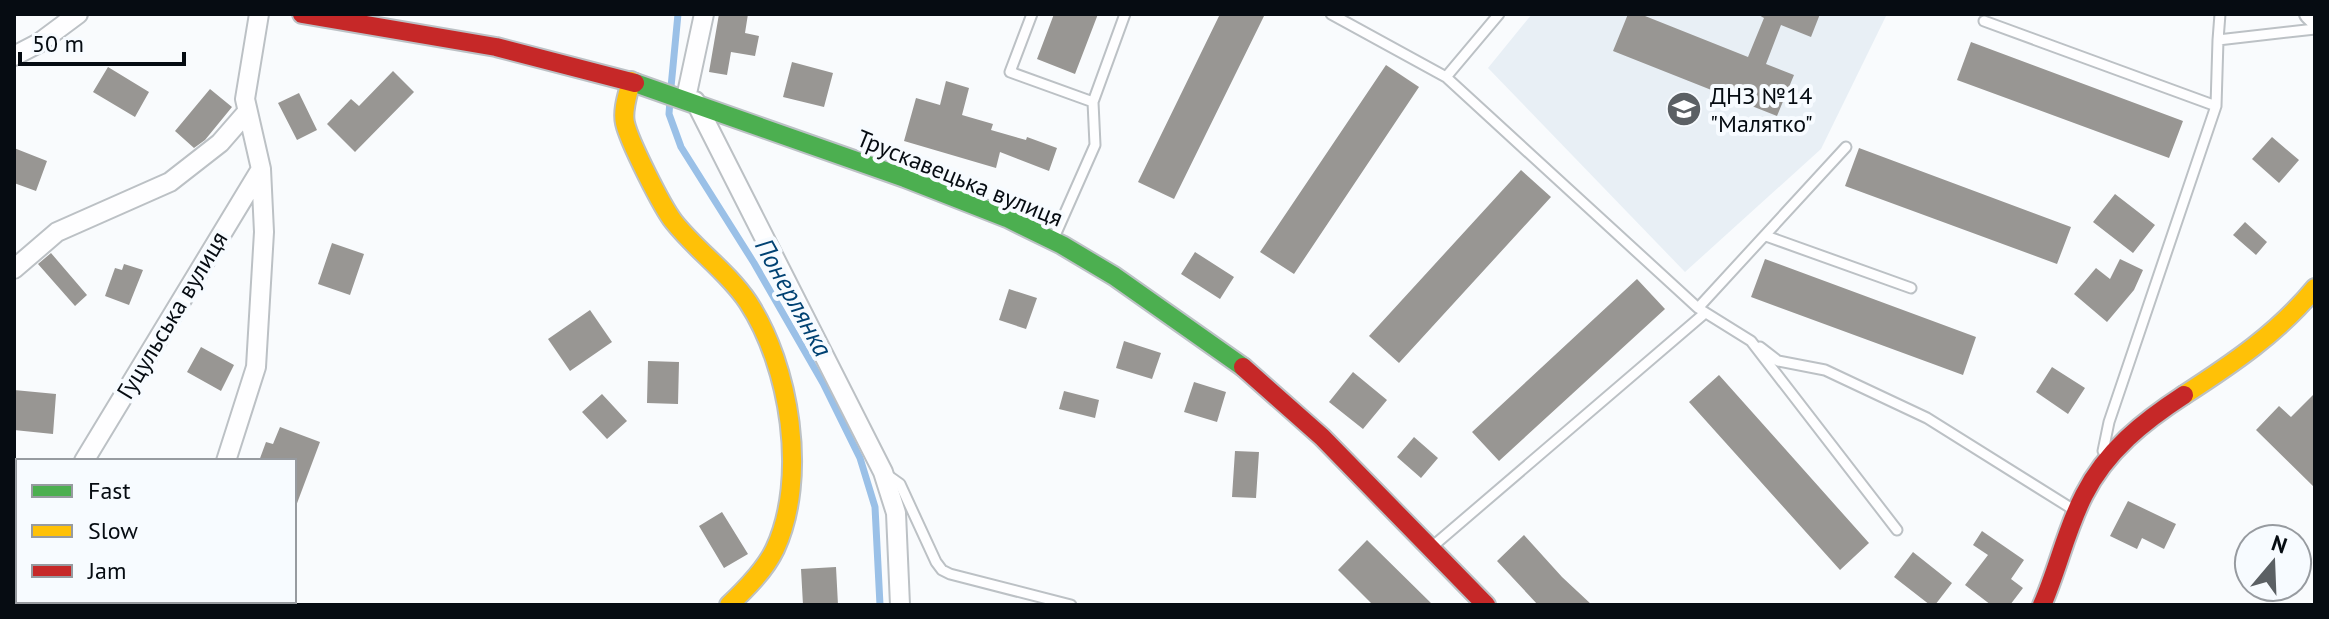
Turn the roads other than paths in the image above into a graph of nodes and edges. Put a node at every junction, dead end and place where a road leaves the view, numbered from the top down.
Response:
1 (78, 14) edge
2 (259, 14) edge
3 (302, 14) edge
4 (704, 14) edge
5 (1032, 14) edge
6 (1125, 14) edge
7 (1331, 14) edge
8 (1499, 14) edge
9 (2220, 14) edge
10 (2309, 14) edge
11 (2315, 20) edge
12 (1984, 21) dead end
13 (2315, 29) edge
14 (2218, 40) junction
15 (14, 56) edge
16 (1446, 77) junction
17 (631, 81) junction
18 (687, 99) junction
19 (1093, 102) junction
20 (2216, 106) junction
21 (247, 112) junction
22 (1846, 147) dead end
23 (261, 169) junction
24 (1766, 236) junction
25 (1053, 241) junction
26 (14, 269) edge
27 (1911, 288) dead end
28 (2315, 288) edge
29 (1702, 310) junction
30 (1751, 341) junction
31 (85, 459) edge
32 (227, 459) edge
33 (2100, 466) junction
34 (883, 472) junction
35 (2075, 511) junction
36 (1897, 530) dead end
37 (1431, 548) junction
38 (729, 605) edge
39 (900, 605) edge
40 (1071, 605) edge
41 (1486, 605) edge
42 (2042, 605) edge

1 - 15 street
2 - 21 street, Гуцульська вулиця
3 - 17 main road, Трускавецька вулиця
4 - 18 street
5 - 19 lane
6 - 19 lane
7 - 16 lane
8 - 16 lane
9 - 14 lane
10 - 11 street
12 - 20 lane
13 - 14 lane
14 - 20 lane
16 - 29 lane
17 - 18 main road, Трускавецька вулиця
17 - 38 main road
18 - 25 main road, Трускавецька вулиця
18 - 34 street
19 - 25 lane
20 - 33 lane
21 - 23 street, Гуцульська вулиця
21 - 26 street
22 - 24 lane
23 - 31 street, Гуцульська вулиця
23 - 32 street, Гуцульська вулиця
24 - 27 lane
24 - 29 lane
25 - 37 main road, Трускавецька вулиця
28 - 33 main road
29 - 30 lane
29 - 37 lane
30 - 35 lane
30 - 36 lane
33 - 35 main road
34 - 39 street
34 - 40 lane
35 - 42 main road
37 - 41 main road, Трускавецька вулиця

